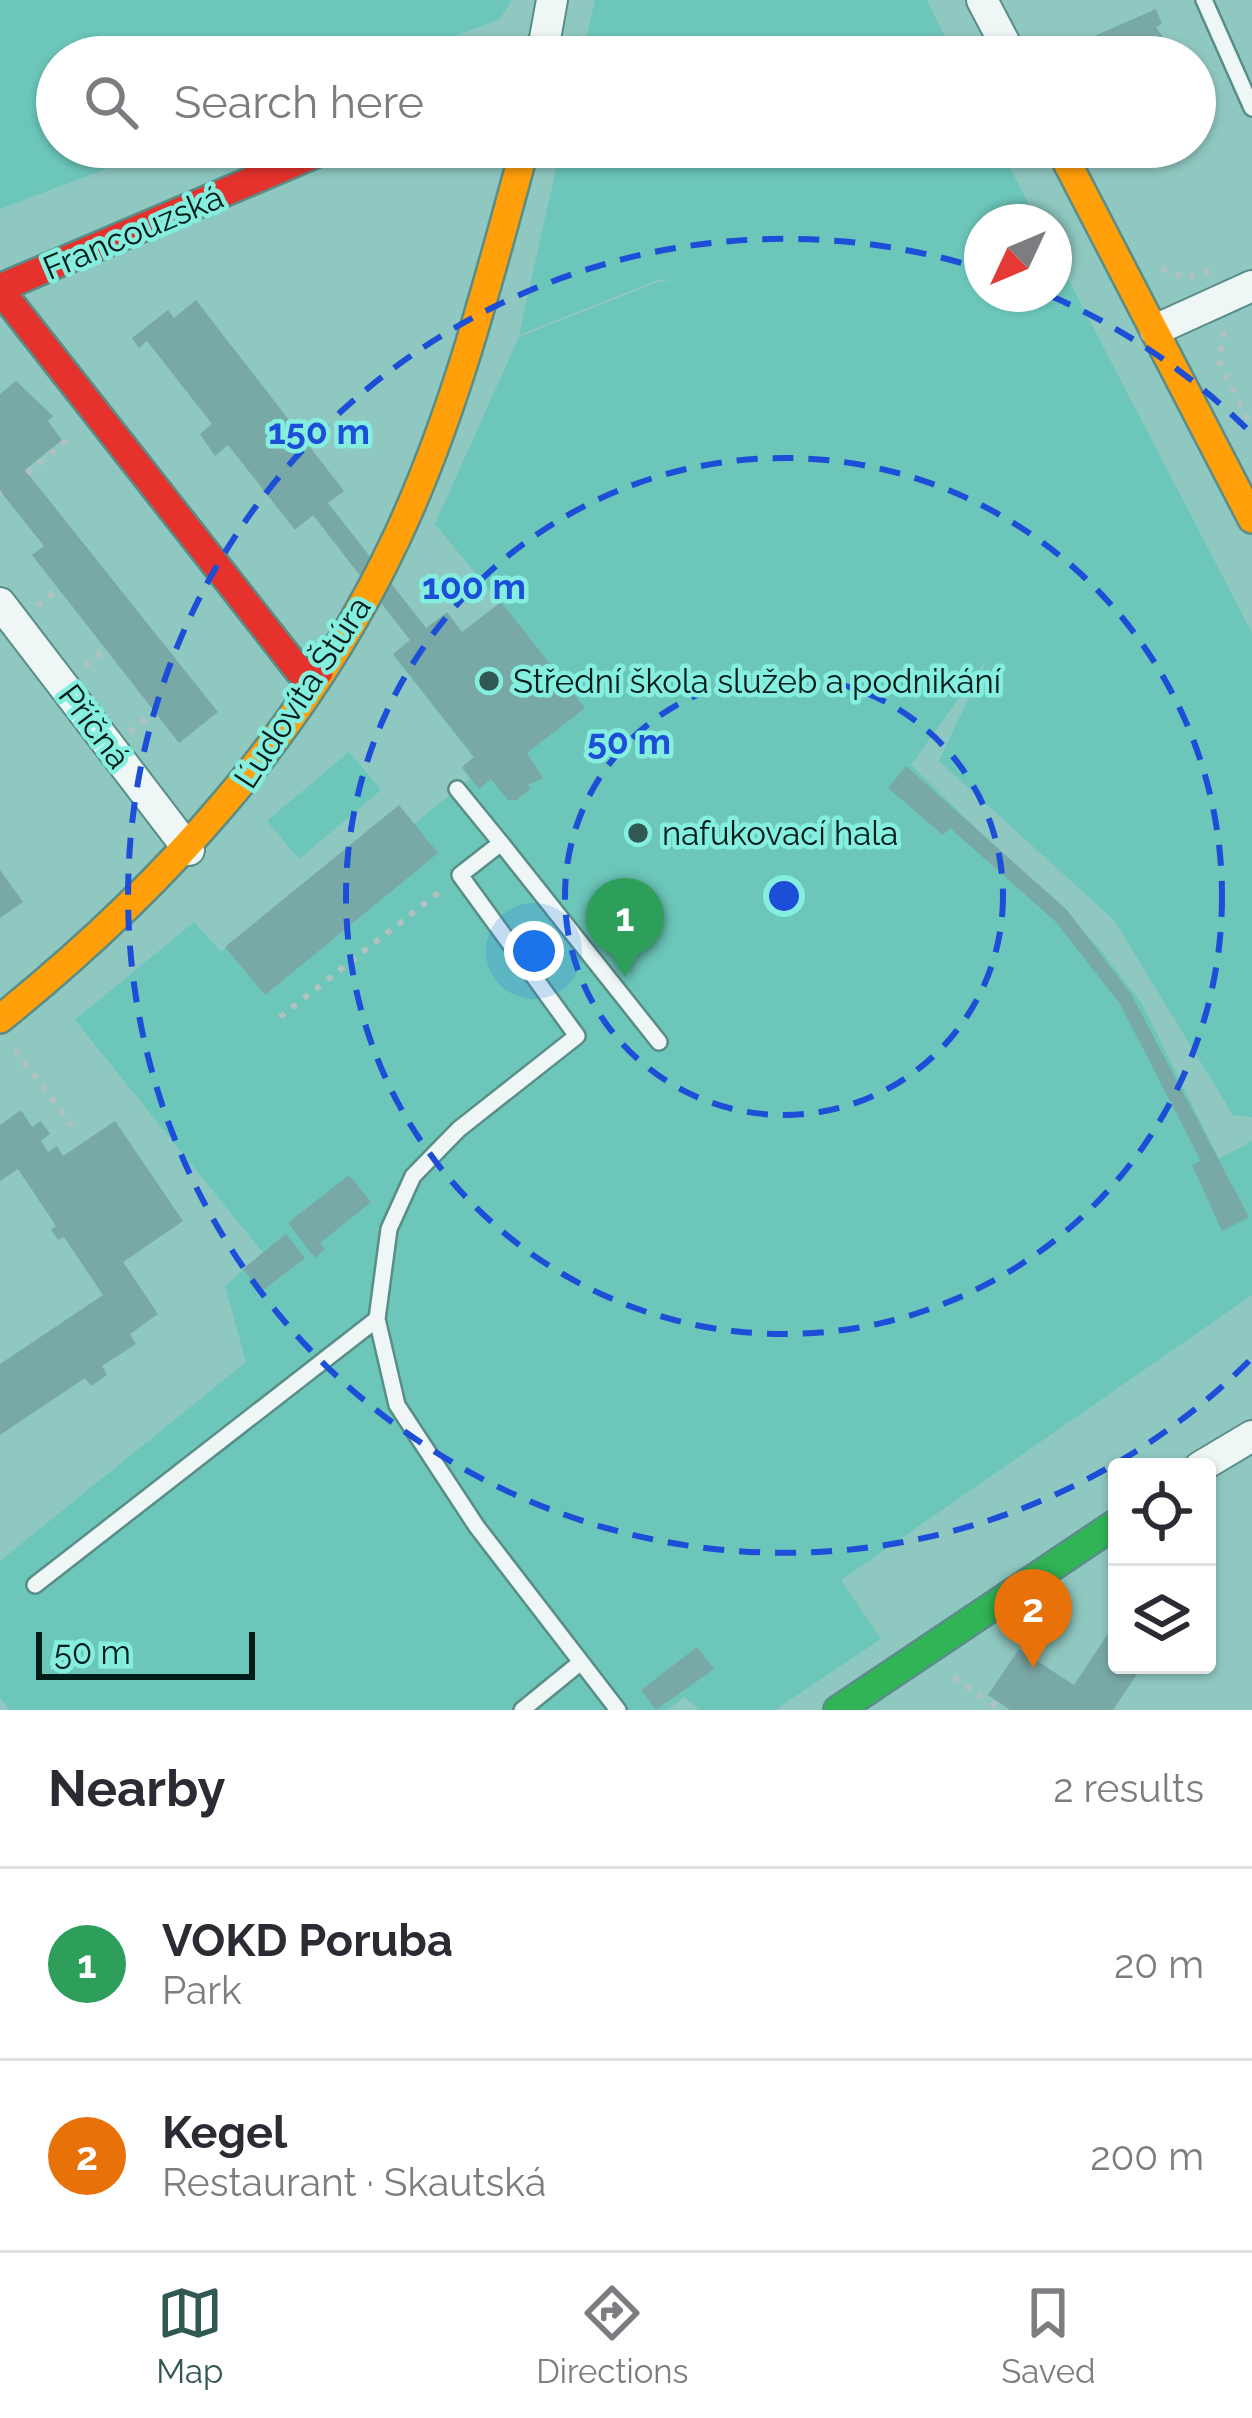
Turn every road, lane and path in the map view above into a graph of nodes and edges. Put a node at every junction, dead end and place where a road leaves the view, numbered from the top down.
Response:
1 (552, 0) edge
2 (982, 0) edge
3 (1204, 0) edge
4 (542, 36) edge
5 (1001, 36) edge
6 (1252, 108) edge
7 (282, 168) edge
8 (519, 168) edge
9 (1070, 168) edge
10 (1147, 264) dead end
11 (0, 289) edge
12 (1240, 291) edge
13 (1155, 330) junction
14 (1252, 427) edge
15 (65, 443) dead end
16 (27, 473) dead end
17 (1252, 518) edge
18 (0, 603) edge
19 (319, 672) junction
20 (457, 789) dead end
21 (501, 843) junction
22 (189, 850) junction
23 (460, 875) junction
24 (2, 1017) edge
25 (280, 1017) dead end
26 (659, 1042) dead end
27 (72, 1126) dead end
28 (376, 1319) junction
29 (1252, 1436) edge
30 (1215, 1458) edge
31 (1108, 1529) edge
32 (35, 1585) dead end
33 (581, 1663) junction
34 (942, 1668) dead end
35 (522, 1710) edge
36 (618, 1710) edge
37 (838, 1710) edge
38 (1001, 1710) edge

1 - 4 street
2 - 5 street
3 - 6 lane
7 - 11 street, Francouzská
8 - 19 street, Ľudovíta Štúra
9 - 13 street
10 - 12 path
11 - 19 street
12 - 13 street
12 - 14 path
13 - 17 street
15 - 16 path
18 - 22 street, Příčná
19 - 22 street, Ľudovíta Štúra
20 - 21 lane
21 - 23 lane
21 - 26 lane
22 - 24 street, Ľudovíta Štúra
23 - 25 path
23 - 28 lane
24 - 27 path
28 - 32 lane
28 - 33 lane
29 - 30 street
31 - 37 street
33 - 35 lane
33 - 36 lane
34 - 38 path

